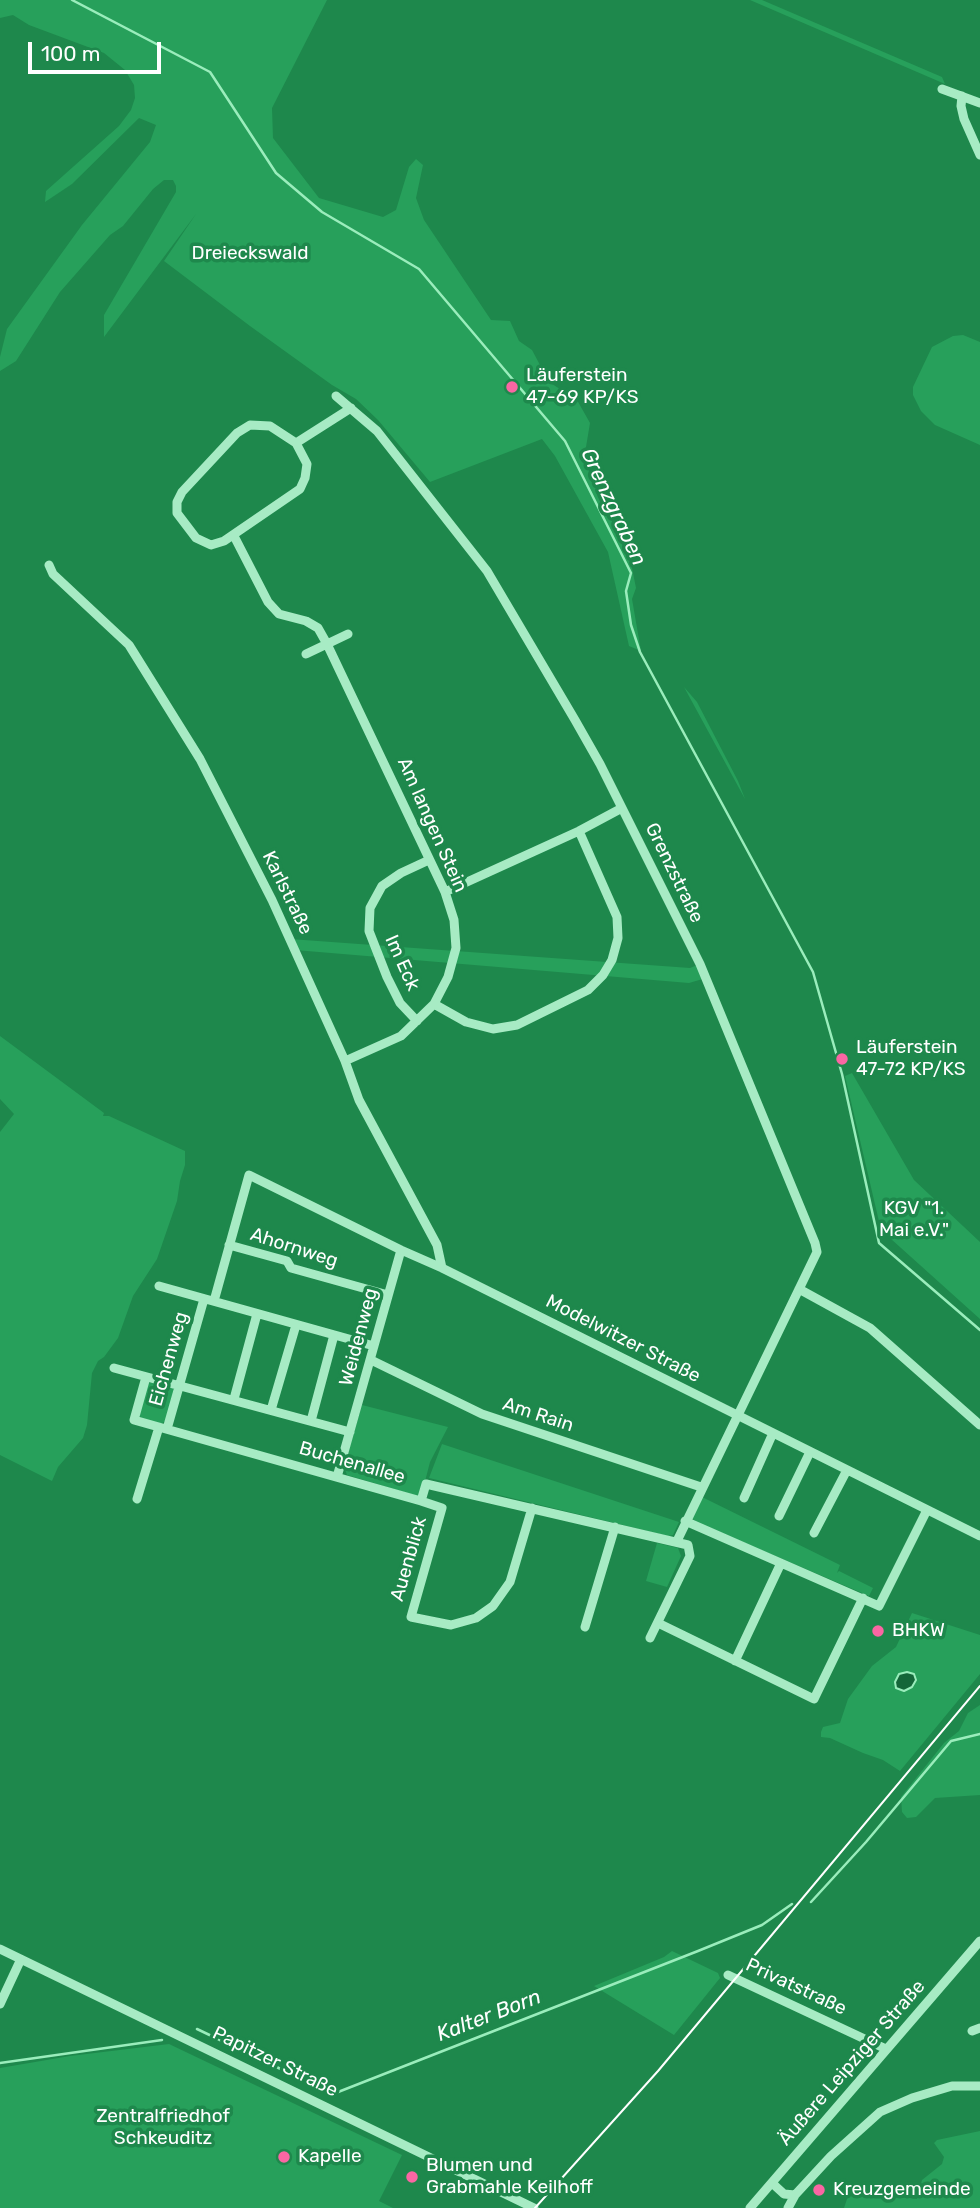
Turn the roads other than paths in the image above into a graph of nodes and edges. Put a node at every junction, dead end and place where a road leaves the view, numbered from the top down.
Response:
1 (942, 89) dead end
2 (962, 96) junction
3 (980, 103) edge
4 (980, 155) edge
5 (336, 396) dead end
6 (351, 408) junction
7 (296, 443) junction
8 (234, 536) junction
9 (49, 565) dead end
10 (348, 634) dead end
11 (327, 644) junction
12 (306, 654) dead end
13 (622, 808) junction
14 (579, 831) junction
15 (429, 860) junction
16 (445, 892) junction
17 (434, 1004) junction
18 (417, 1021) junction
19 (345, 1061) junction
20 (249, 1175) joint
21 (229, 1245) junction
22 (401, 1250) junction
23 (442, 1268) junction
24 (159, 1286) dead end
25 (799, 1289) junction
26 (388, 1295) junction
27 (209, 1300) junction
28 (257, 1314) junction
29 (296, 1325) junction
30 (334, 1335) junction
31 (374, 1346) junction
32 (371, 1360) junction
33 (114, 1368) dead end
34 (146, 1377) junction
35 (180, 1385) junction
36 (234, 1399) junction
37 (271, 1410) junction
38 (736, 1415) junction
39 (311, 1421) junction
40 (980, 1424) edge
41 (163, 1428) junction
42 (350, 1432) junction
43 (773, 1433) junction
44 (810, 1451) junction
45 (847, 1470) junction
46 (337, 1477) junction
47 (701, 1487) junction
48 (744, 1498) dead end
49 (137, 1499) dead end
50 (421, 1501) junction
51 (532, 1508) junction
52 (927, 1510) junction
53 (779, 1516) dead end
54 (685, 1521) junction
55 (615, 1527) junction
56 (814, 1533) dead end
57 (980, 1536) edge
58 (677, 1541) junction
59 (781, 1563) junction
60 (863, 1598) junction
61 (658, 1623) junction
62 (585, 1627) dead end
63 (650, 1638) dead end
64 (735, 1661) junction
65 (980, 1941) edge
66 (0, 1949) edge
67 (21, 1959) junction
68 (728, 1975) dead end
69 (0, 2004) edge
70 (887, 2049) junction
71 (980, 2086) edge
72 (772, 2183) junction
73 (784, 2194) junction
74 (795, 2195) junction
75 (534, 2208) edge
76 (751, 2208) edge
77 (787, 2208) edge

1 - 2 street
2 - 3 street
2 - 4 street
5 - 6 street, Grenzstraße
6 - 7 street
6 - 13 street, Grenzstraße
7 - 8 street
7 - 8 street
8 - 11 street, Am langen Stein
9 - 19 street, Karlstraße
10 - 11 street
11 - 12 street
11 - 15 street, Am langen Stein
13 - 14 street
13 - 25 street, Grenzstraße
14 - 16 street
14 - 17 street
15 - 16 street, Am langen Stein
15 - 18 street, Im Eck
16 - 17 street, Am langen Stein
17 - 18 street, Am langen Stein
18 - 19 street, Am langen Stein
19 - 23 street, Karlstraße
20 - 21 street, Eichenweg
20 - 22 street, Modelwitzer Straße
21 - 26 street, Ahornweg
21 - 27 street, Eichenweg
22 - 23 street, Modelwitzer Straße
22 - 26 street, Weidenweg
23 - 38 street, Modelwitzer Straße
24 - 27 street
25 - 38 street, Grenzstraße
25 - 40 street
26 - 31 street, Weidenweg
27 - 28 street
27 - 35 street, Eichenweg
28 - 29 street
28 - 36 street
29 - 30 street
29 - 37 street
30 - 31 street
30 - 39 street
31 - 32 street, Weidenweg
32 - 42 street, Weidenweg
32 - 47 street, Am Rain
33 - 34 street
34 - 35 street
34 - 41 street, Buchenallee
35 - 36 street
35 - 41 street, Eichenweg
36 - 37 street
37 - 39 street
38 - 43 street, Modelwitzer Straße
38 - 47 street, Grenzstraße
39 - 42 street
41 - 46 street, Buchenallee
41 - 49 street, Eichenweg
42 - 46 street, Weidenweg
43 - 44 street, Modelwitzer Straße
43 - 48 street
44 - 45 street, Modelwitzer Straße
44 - 53 street
45 - 52 street, Modelwitzer Straße
45 - 56 street
46 - 50 street, Buchenallee
47 - 54 street, Grenzstraße
50 - 51 street, Buchenallee
50 - 51 street, Auenblick
51 - 55 street, Buchenallee
52 - 57 street, Modelwitzer Straße
52 - 60 street
54 - 58 street, Grenzstraße
54 - 59 street
55 - 58 street, Buchenallee
55 - 62 street
58 - 61 street
59 - 60 street
59 - 64 street
60 - 64 street
61 - 63 street
61 - 64 street
65 - 70 street, Äußere Leipziger Straße
66 - 67 street, Papitzer Straße
67 - 69 street
67 - 75 street, Papitzer Straße
68 - 70 street, Privatstraße
70 - 72 street, Äußere Leipziger Straße
71 - 74 street
72 - 73 street
72 - 76 street, Äußere Leipziger Straße
73 - 74 street
73 - 77 street
74 - 77 street

